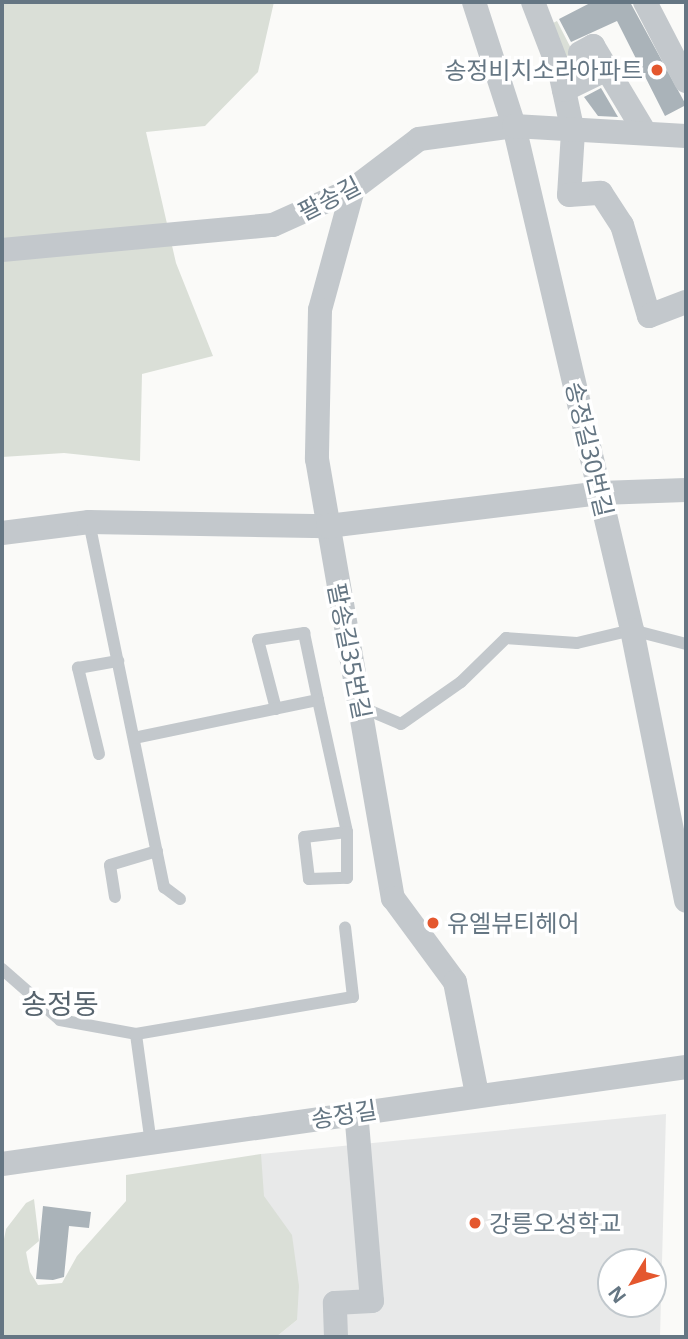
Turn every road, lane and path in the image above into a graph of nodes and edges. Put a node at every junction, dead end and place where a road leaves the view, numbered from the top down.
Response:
1 (474, 2) edge
2 (533, 2) edge
3 (645, 2) edge
4 (580, 53) dead end
5 (607, 69) junction
6 (686, 81) edge
7 (564, 90) junction
8 (514, 126) junction
9 (644, 131) junction
10 (573, 132) junction
11 (686, 136) edge
12 (353, 189) junction
13 (2, 250) edge
14 (686, 302) edge
15 (686, 490) edge
16 (600, 493) junction
17 (89, 522) junction
18 (328, 526) junction
19 (2, 533) edge
20 (632, 630) junction
21 (686, 644) edge
22 (118, 662) junction
23 (318, 700) junction
24 (361, 707) junction
25 (276, 709) junction
26 (134, 738) junction
27 (99, 754) dead end
28 (677, 807) edge
29 (347, 832) junction
30 (157, 851) junction
31 (683, 866) edge
32 (115, 897) dead end
33 (180, 899) dead end
34 (686, 901) edge
35 (345, 927) dead end
36 (2, 969) edge
37 (136, 1034) junction
38 (686, 1067) edge
39 (477, 1094) junction
40 (356, 1112) junction
41 (151, 1144) junction
42 (2, 1164) edge
43 (336, 1337) edge

1 - 8 street, 송정길30번길
2 - 7 street
3 - 6 street
4 - 5 street
5 - 7 street
5 - 9 street
7 - 10 street
8 - 10 street, 팔송길
8 - 12 street, 팔송길
8 - 16 street, 송정길30번길
9 - 10 street, 팔송길
9 - 11 street, 팔송길
10 - 14 street
12 - 13 street, 팔송길
12 - 18 street, 팔송길35번길
15 - 16 street
16 - 18 street
16 - 20 street, 송정길30번길
17 - 18 street
17 - 19 street
17 - 22 lane
18 - 24 street, 팔송길35번길
20 - 21 lane
20 - 24 lane
20 - 28 street, 송정길30번길
22 - 26 lane
22 - 27 lane
23 - 25 lane
23 - 25 lane
23 - 29 lane
24 - 39 street, 팔송길35번길
25 - 26 lane
26 - 30 lane
28 - 31 street, 송정길30번길
29 - 29 lane
30 - 32 lane
30 - 33 lane
31 - 34 street, 송정길30번길
35 - 37 lane
36 - 37 lane
37 - 41 lane
38 - 39 street, 송정길
39 - 40 street, 송정길
40 - 41 street, 송정길
40 - 43 street
41 - 42 street, 송정길

